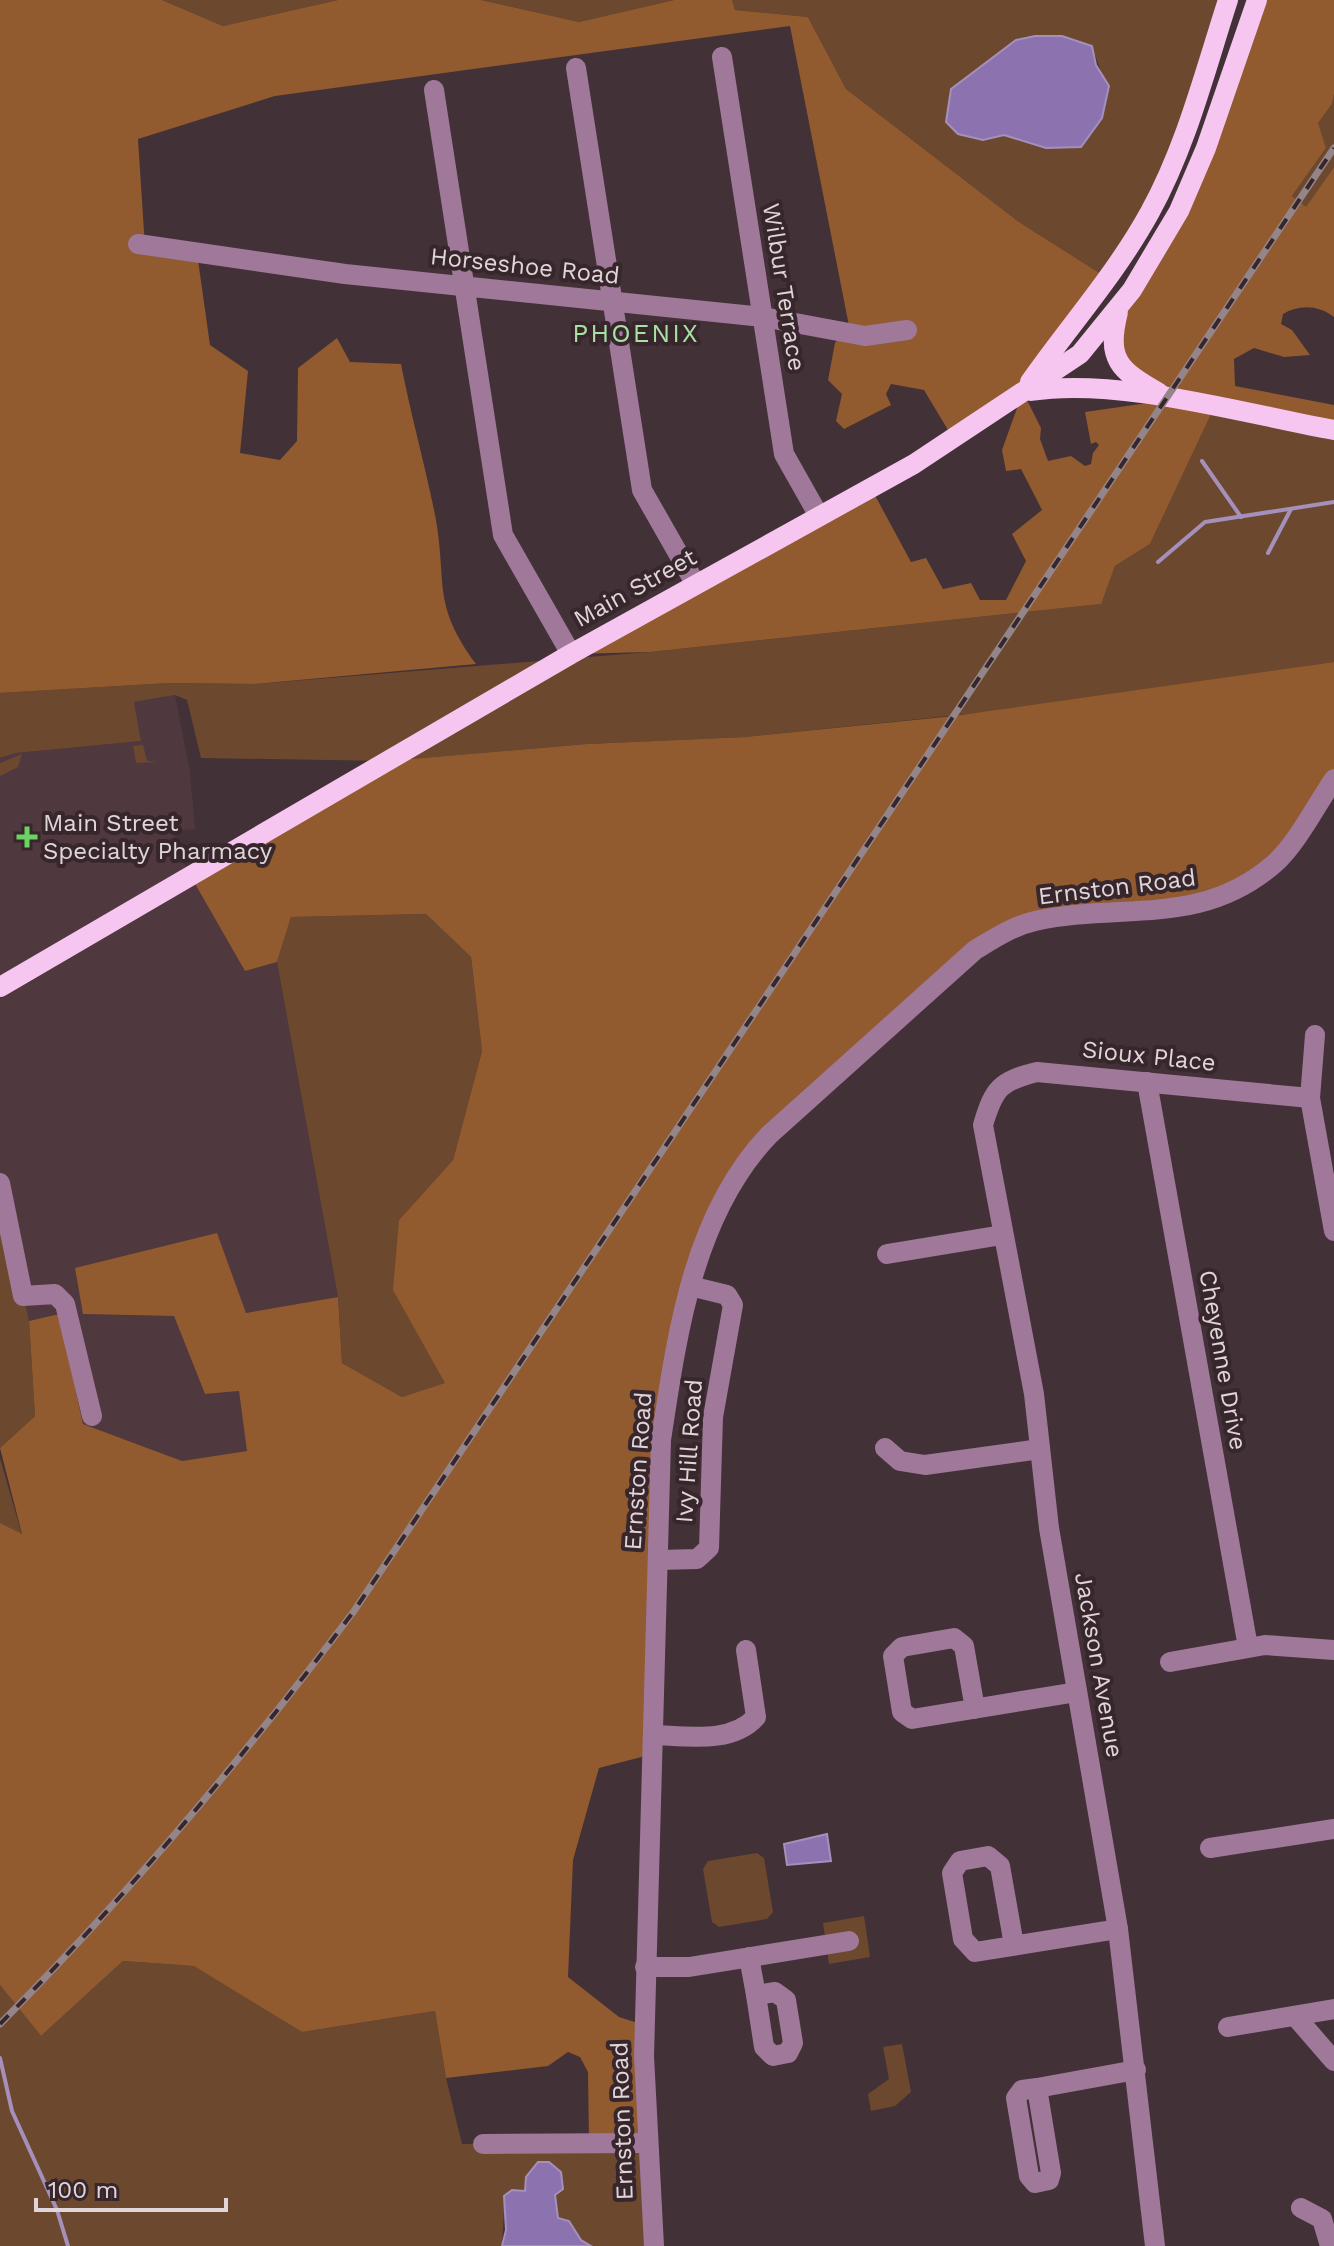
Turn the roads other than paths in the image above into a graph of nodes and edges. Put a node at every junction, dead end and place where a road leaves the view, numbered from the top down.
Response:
1 (1228, 0) edge
2 (1257, 0) edge
3 (722, 57) dead end
4 (576, 68) dead end
5 (434, 90) dead end
6 (138, 244) dead end
7 (465, 285) junction
8 (612, 301) junction
9 (1119, 308) junction
10 (763, 317) junction
11 (907, 330) dead end
12 (1023, 392) junction
13 (1169, 400) junction
14 (1334, 430) edge
15 (819, 516) junction
16 (695, 583) junction
17 (571, 654) junction
18 (1334, 779) edge
19 (0, 987) edge
20 (1315, 1035) dead end
21 (1147, 1082) junction
22 (991, 1096) joint
23 (1310, 1098) junction
24 (0, 1183) edge
25 (1334, 1231) edge
26 (1002, 1235) junction
27 (887, 1254) dead end
28 (690, 1286) junction
29 (92, 1416) dead end
30 (885, 1448) dead end
31 (1040, 1449) junction
32 (658, 1560) junction
33 (1248, 1647) junction
34 (746, 1650) dead end
35 (1334, 1650) edge
36 (1170, 1662) dead end
37 (1077, 1692) junction
38 (975, 1709) junction
39 (653, 1735) junction
40 (1334, 1829) edge
41 (1210, 1848) dead end
42 (1118, 1929) junction
43 (849, 1941) dead end
44 (1014, 1945) junction
45 (749, 1957) junction
46 (645, 1967) junction
47 (756, 1995) dead end
48 (1334, 2009) edge
49 (1295, 2016) junction
50 (1228, 2027) dead end
51 (1334, 2061) edge
52 (1136, 2070) junction
53 (1037, 2088) dead end
54 (646, 2143) junction
55 (483, 2144) dead end
56 (1301, 2208) dead end
57 (654, 2246) edge
58 (1155, 2246) edge
59 (1330, 2246) edge

1 - 12 main road
2 - 9 main road, Main Street
3 - 10 street, Wilbur Terrace
4 - 8 street
5 - 7 street
6 - 7 street, Horseshoe Road
7 - 8 street, Horseshoe Road
7 - 17 street
8 - 10 street, Horseshoe Road
8 - 16 street
9 - 12 main road, Main Street
9 - 13 main road
10 - 11 street, Horseshoe Road
10 - 15 street, Wilbur Terrace
12 - 13 main road
12 - 15 main road, Main Street
13 - 14 main road
15 - 16 main road, Main Street
16 - 17 main road, Main Street
17 - 19 main road, Main Street
18 - 28 street, Ernston Road
20 - 23 street
21 - 22 street, Sioux Place
21 - 23 street, Sioux Place
21 - 33 street, Cheyenne Drive
22 - 26 street, Jackson Avenue
23 - 25 street
24 - 29 street
26 - 27 street
26 - 31 street, Jackson Avenue
28 - 32 street, Ernston Road
28 - 32 street, Ivy Hill Road
30 - 31 street
31 - 37 street, Jackson Avenue
32 - 39 street, Ernston Road
33 - 35 street
33 - 36 street
34 - 39 street
37 - 38 street
37 - 42 street, Jackson Avenue
38 - 38 street
39 - 46 street, Ernston Road
40 - 41 street
42 - 44 street
42 - 52 street, Jackson Avenue
43 - 45 street
44 - 44 street
45 - 46 street
45 - 47 street
46 - 54 street, Ernston Road
48 - 49 street
49 - 50 street
49 - 51 street
52 - 53 street
52 - 58 street, Jackson Avenue
54 - 55 street
54 - 57 street, Ernston Road
56 - 59 street

